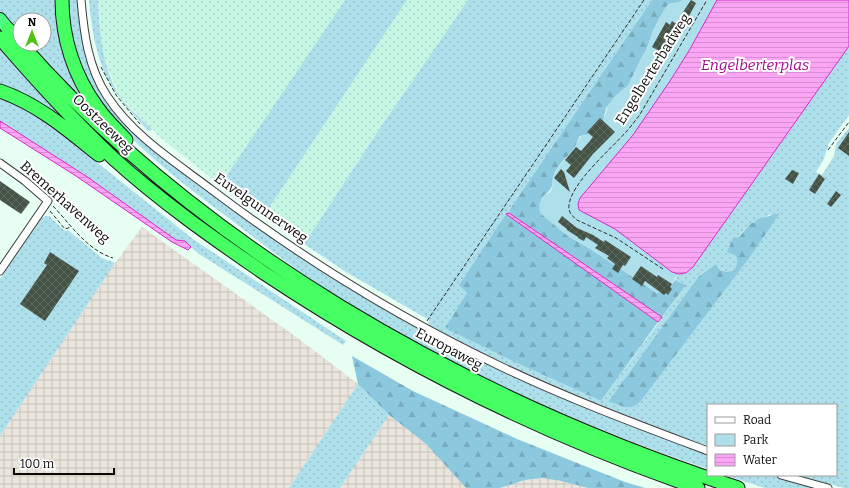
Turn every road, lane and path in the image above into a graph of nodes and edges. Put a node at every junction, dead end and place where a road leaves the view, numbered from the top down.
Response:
1 (62, 0) edge
2 (81, 0) edge
3 (644, 0) edge
4 (707, 0) edge
5 (3, 29) edge
6 (12, 36) edge
7 (29, 52) edge
8 (99, 63) dead end
9 (0, 91) edge
10 (849, 122) edge
11 (143, 126) dead end
12 (828, 150) dead end
13 (0, 163) edge
14 (170, 188) junction
15 (48, 201) junction
16 (193, 222) junction
17 (113, 258) dead end
18 (663, 269) dead end
19 (0, 271) edge
20 (426, 321) dead end
21 (707, 451) edge
22 (785, 476) edge
23 (698, 488) edge
24 (738, 488) edge
25 (828, 488) edge

1 - 14 highway
2 - 21 street, Euvelgunnerweg
3 - 20 path
4 - 18 path, Engelberterbadweg
5 - 6 highway, Oostzeeweg
5 - 16 highway, Oostzeeweg
7 - 14 highway, Oostzeeweg
8 - 11 path
9 - 16 highway
10 - 12 path
13 - 15 street, Bremerhavenweg
14 - 24 highway, Europaweg
15 - 17 path, Bremerhavenweg
15 - 19 street
16 - 23 highway, Europaweg
22 - 25 street

